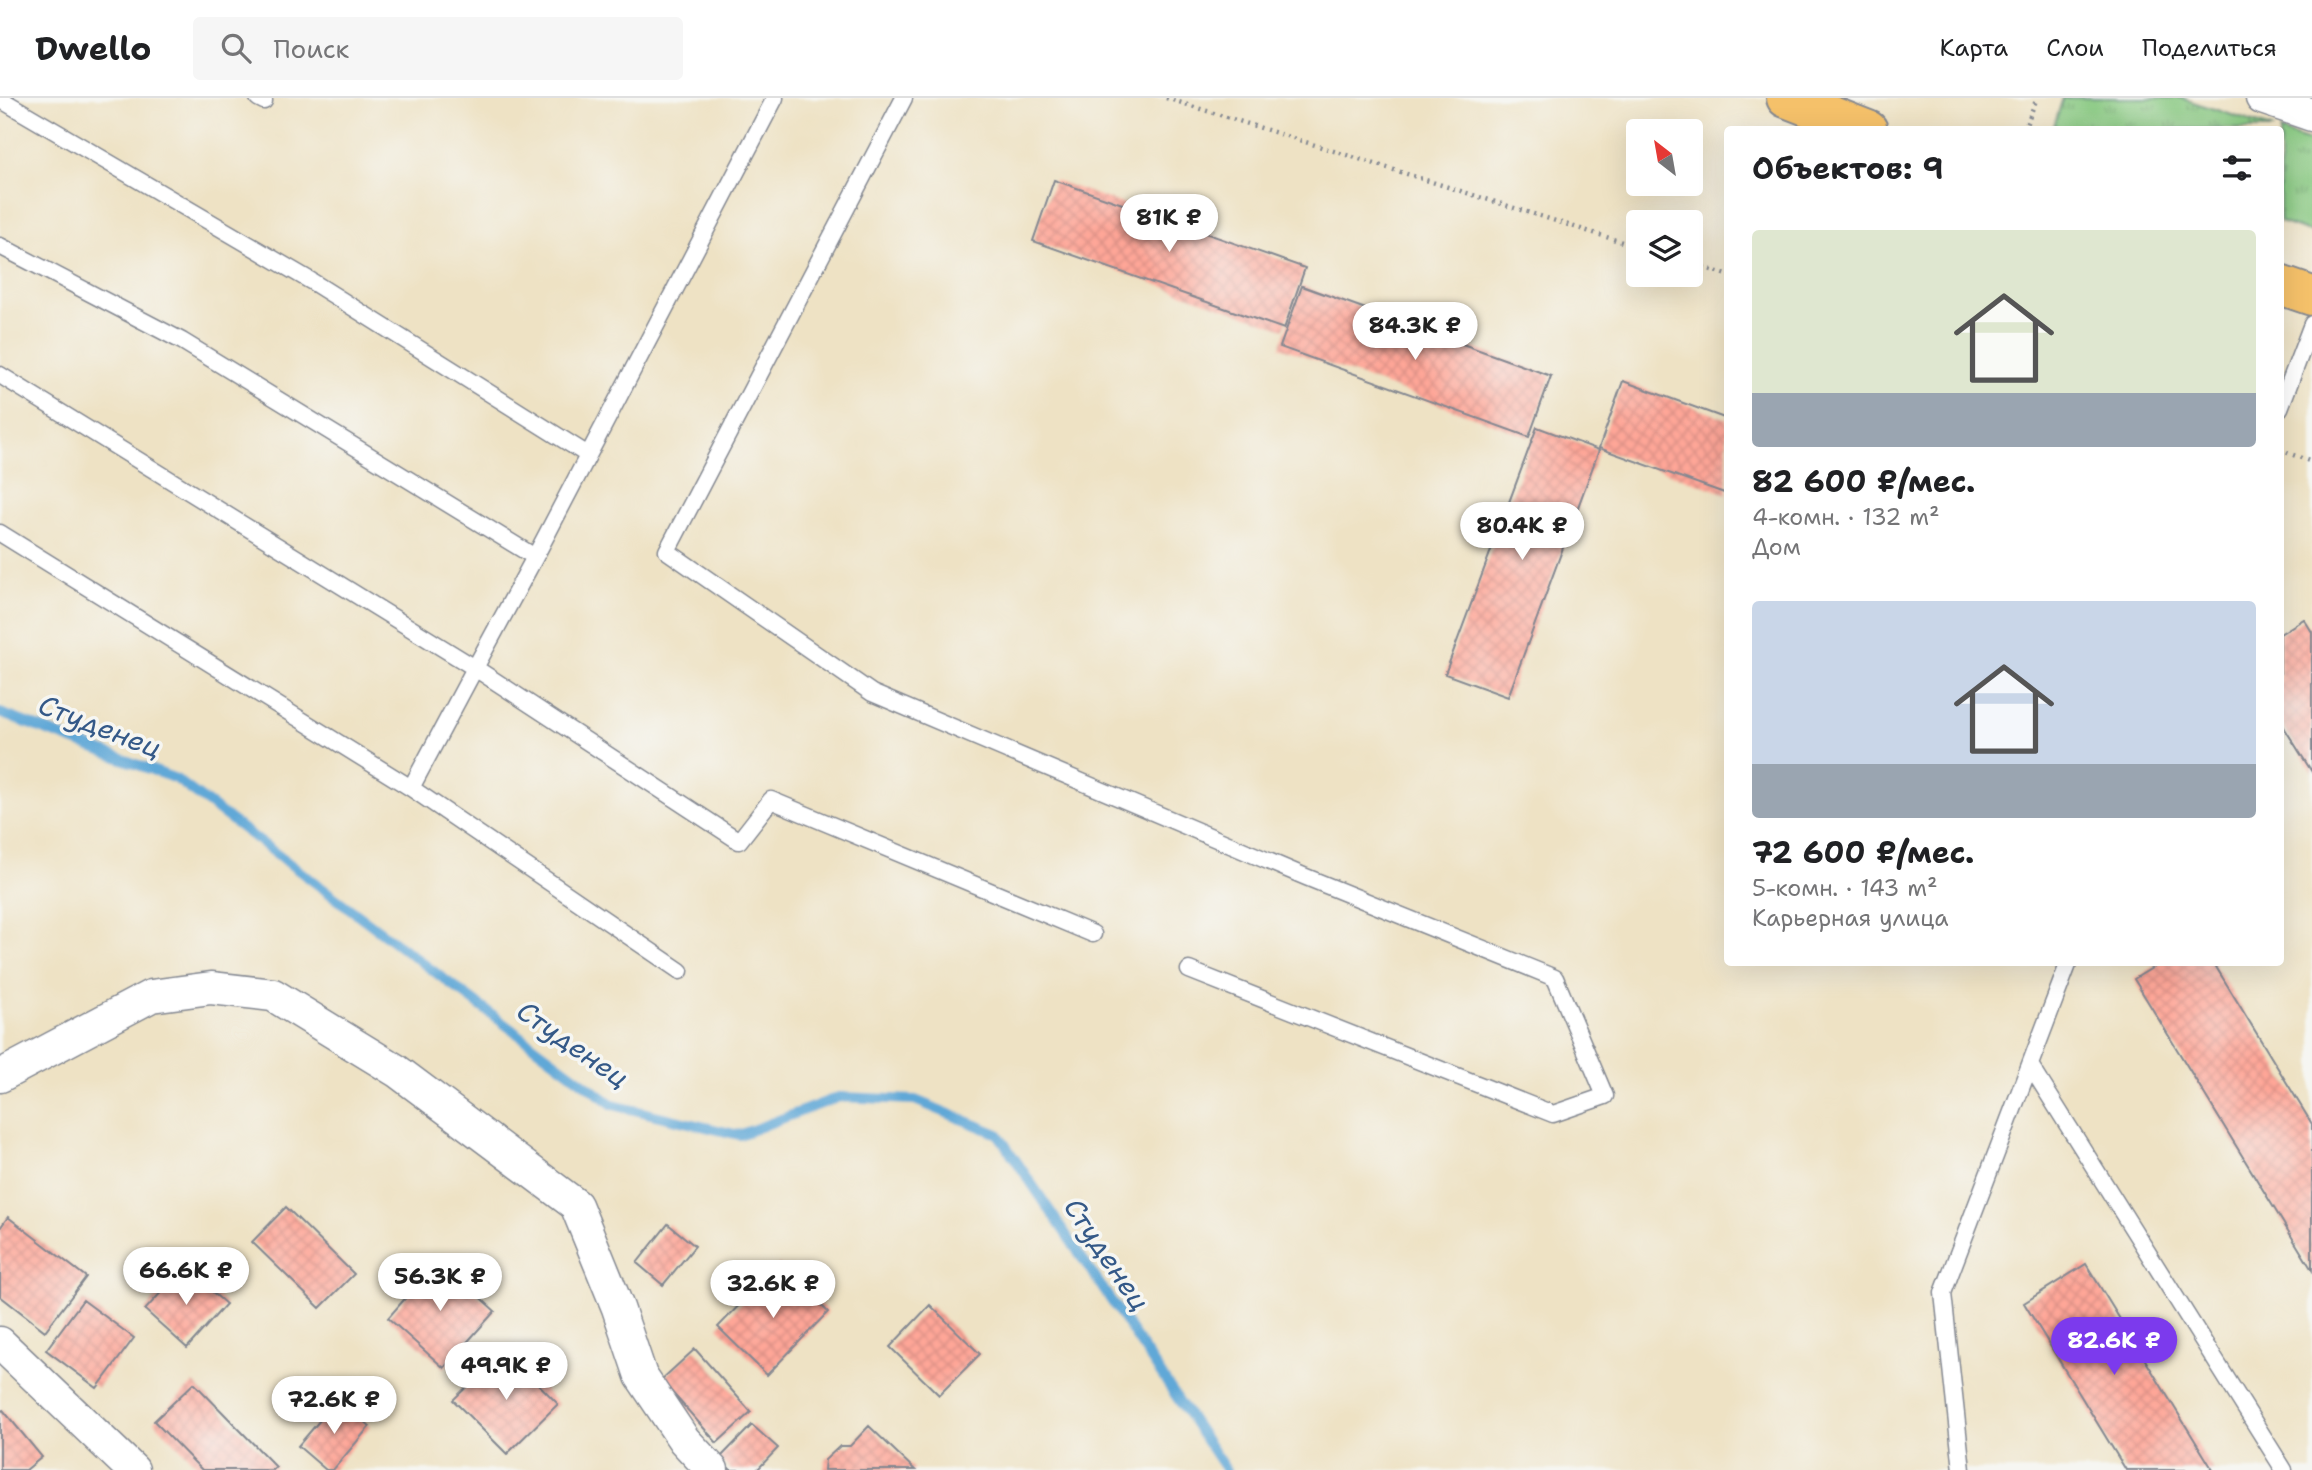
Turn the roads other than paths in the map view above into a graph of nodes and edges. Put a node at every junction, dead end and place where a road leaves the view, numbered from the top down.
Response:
1 (775, 98) edge
2 (904, 98) edge
3 (1786, 98) edge
4 (2262, 98) edge
5 (0, 99) edge
6 (2312, 115) edge
7 (1858, 126) edge
8 (0, 246) edge
9 (2284, 286) edge
10 (2312, 296) edge
11 (2312, 324) edge
12 (0, 375) edge
13 (2284, 398) edge
14 (588, 455) junction
15 (0, 533) edge
16 (535, 557) junction
17 (475, 668) junction
18 (411, 788) junction
19 (1093, 934) dead end
20 (2067, 966) edge
21 (1189, 970) dead end
22 (680, 971) dead end
23 (2030, 1065) junction
24 (0, 1076) edge
25 (0, 1343) edge
26 (133, 1470) edge
27 (712, 1470) edge
28 (1962, 1470) edge
29 (2284, 1470) edge

1 - 14 lane
2 - 21 lane
3 - 7 main road
4 - 6 street
5 - 14 lane
8 - 16 lane
9 - 10 main road
11 - 13 lane
12 - 17 lane
14 - 16 lane
15 - 18 lane
16 - 17 lane
17 - 18 lane
17 - 19 lane
18 - 22 lane
20 - 23 lane
23 - 28 lane
23 - 29 lane
24 - 27 street
25 - 26 street

